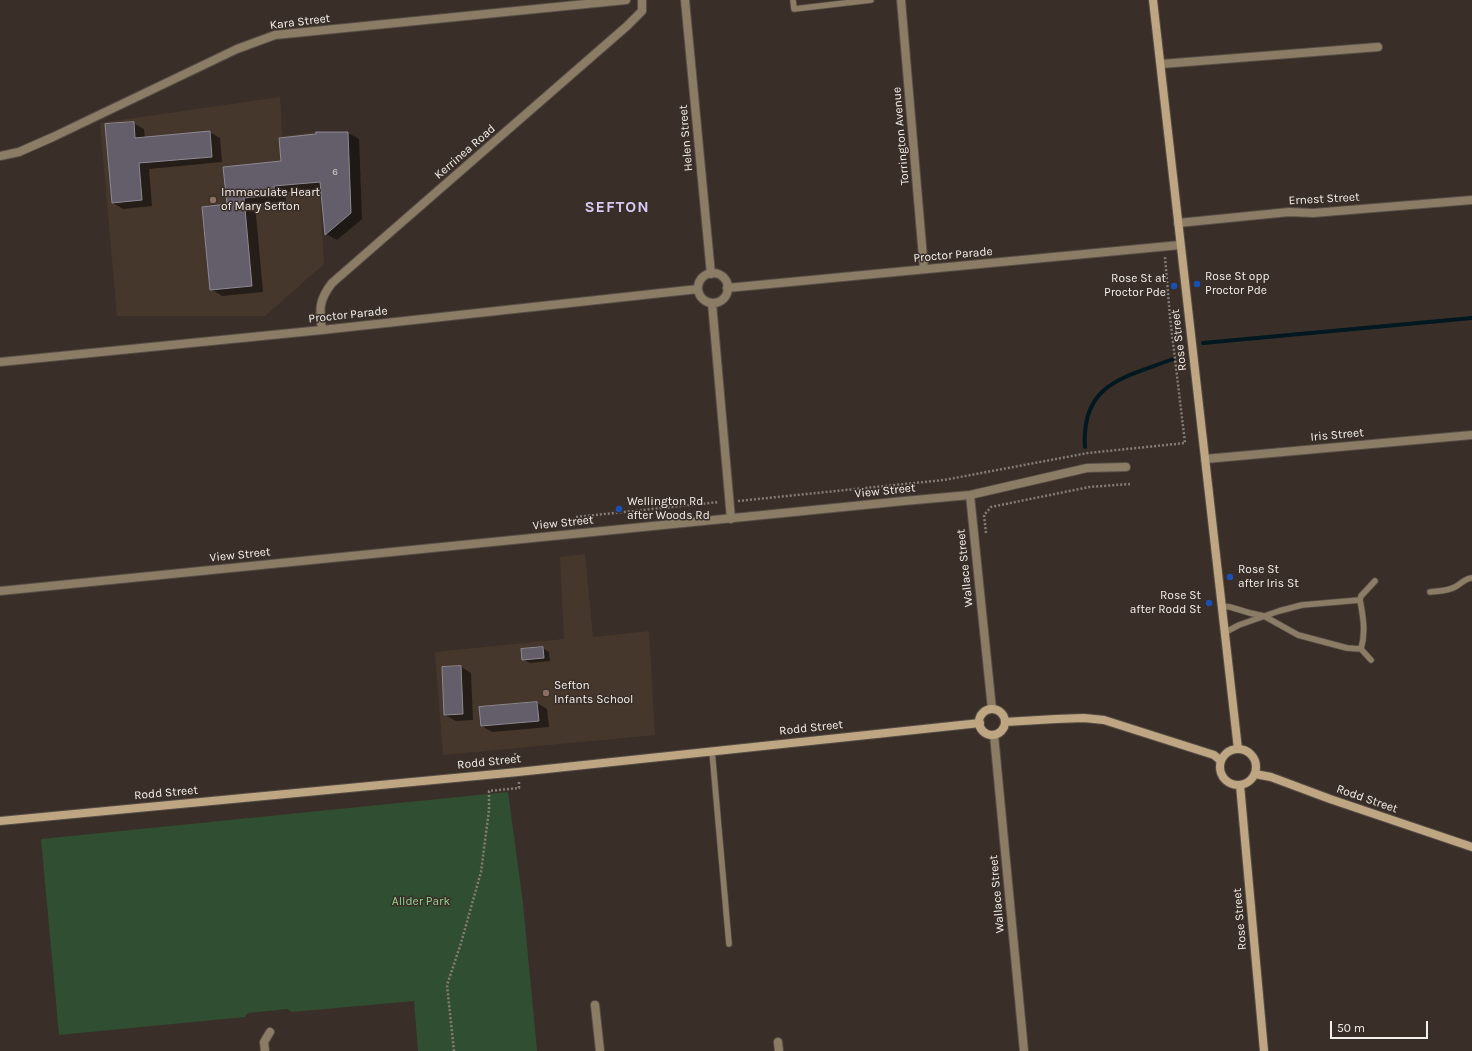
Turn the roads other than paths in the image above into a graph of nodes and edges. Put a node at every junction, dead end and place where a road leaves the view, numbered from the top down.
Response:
1 (626, 0) edge
2 (642, 0) edge
3 (685, 0) edge
4 (793, 0) edge
5 (871, 0) edge
6 (901, 0) edge
7 (1153, 0) edge
8 (558, 4) edge
9 (1378, 47) dead end
10 (1161, 64) junction
11 (0, 156) edge
12 (1472, 200) edge
13 (1178, 223) junction
14 (1180, 245) junction
15 (924, 269) junction
16 (711, 274) junction
17 (728, 288) junction
18 (698, 289) junction
19 (712, 303) junction
20 (322, 330) junction
21 (0, 362) edge
22 (1472, 435) edge
23 (1205, 459) junction
24 (1126, 467) dead end
25 (970, 496) junction
26 (731, 519) junction
27 (1472, 578) edge
28 (1374, 580) dead end
29 (0, 591) edge
30 (1430, 592) dead end
31 (1360, 600) junction
32 (1221, 606) junction
33 (1264, 616) junction
34 (1224, 632) junction
35 (1361, 649) junction
36 (1370, 660) dead end
37 (992, 709) junction
38 (1005, 722) junction
39 (980, 723) junction
40 (994, 735) junction
41 (1238, 749) junction
42 (712, 751) junction
43 (1221, 761) junction
44 (1255, 774) junction
45 (1240, 785) junction
46 (0, 821) edge
47 (1472, 846) edge
48 (729, 944) dead end
49 (595, 1006) dead end
50 (270, 1032) dead end
51 (778, 1042) dead end
52 (265, 1051) edge
53 (600, 1051) edge
54 (779, 1051) edge
55 (1024, 1051) edge
56 (1264, 1051) edge

1 - 8 street, Kara Street
2 - 20 street, Kerrinea Road
3 - 16 street, Helen Street
4 - 5 lane
6 - 15 street, Torrington Avenue
7 - 10 street, Rose Street
8 - 11 street, Kara Street
9 - 10 street
10 - 13 street, Rose Street
12 - 13 street, Ernest Street
13 - 14 street, Rose Street
14 - 15 street, Proctor Parade
14 - 23 street, Rose Street
15 - 17 street, Proctor Parade
16 - 17 street
16 - 18 street
17 - 19 street
18 - 19 street
18 - 20 street, Proctor Parade
19 - 26 street
20 - 21 street, Proctor Parade
22 - 23 street, Iris Street
23 - 32 street, Rose Street
24 - 25 street, View Street
25 - 26 street, View Street
25 - 37 street, Wallace Street
26 - 29 street, View Street
27 - 30 lane
28 - 31 lane
31 - 33 lane
31 - 35 lane
32 - 33 lane
32 - 34 street, Rose Street
33 - 34 lane
33 - 35 lane
34 - 41 street, Rose Street
35 - 36 lane
37 - 38 street
37 - 39 street
38 - 40 street
38 - 43 street
39 - 40 street
39 - 42 street, Rodd Street
40 - 55 street, Wallace Street
41 - 43 street
41 - 44 street
42 - 46 street, Rodd Street
42 - 48 lane
43 - 45 street
44 - 45 street
44 - 47 street, Rodd Street
45 - 56 street, Rose Street
49 - 53 street
50 - 52 street
51 - 54 street

